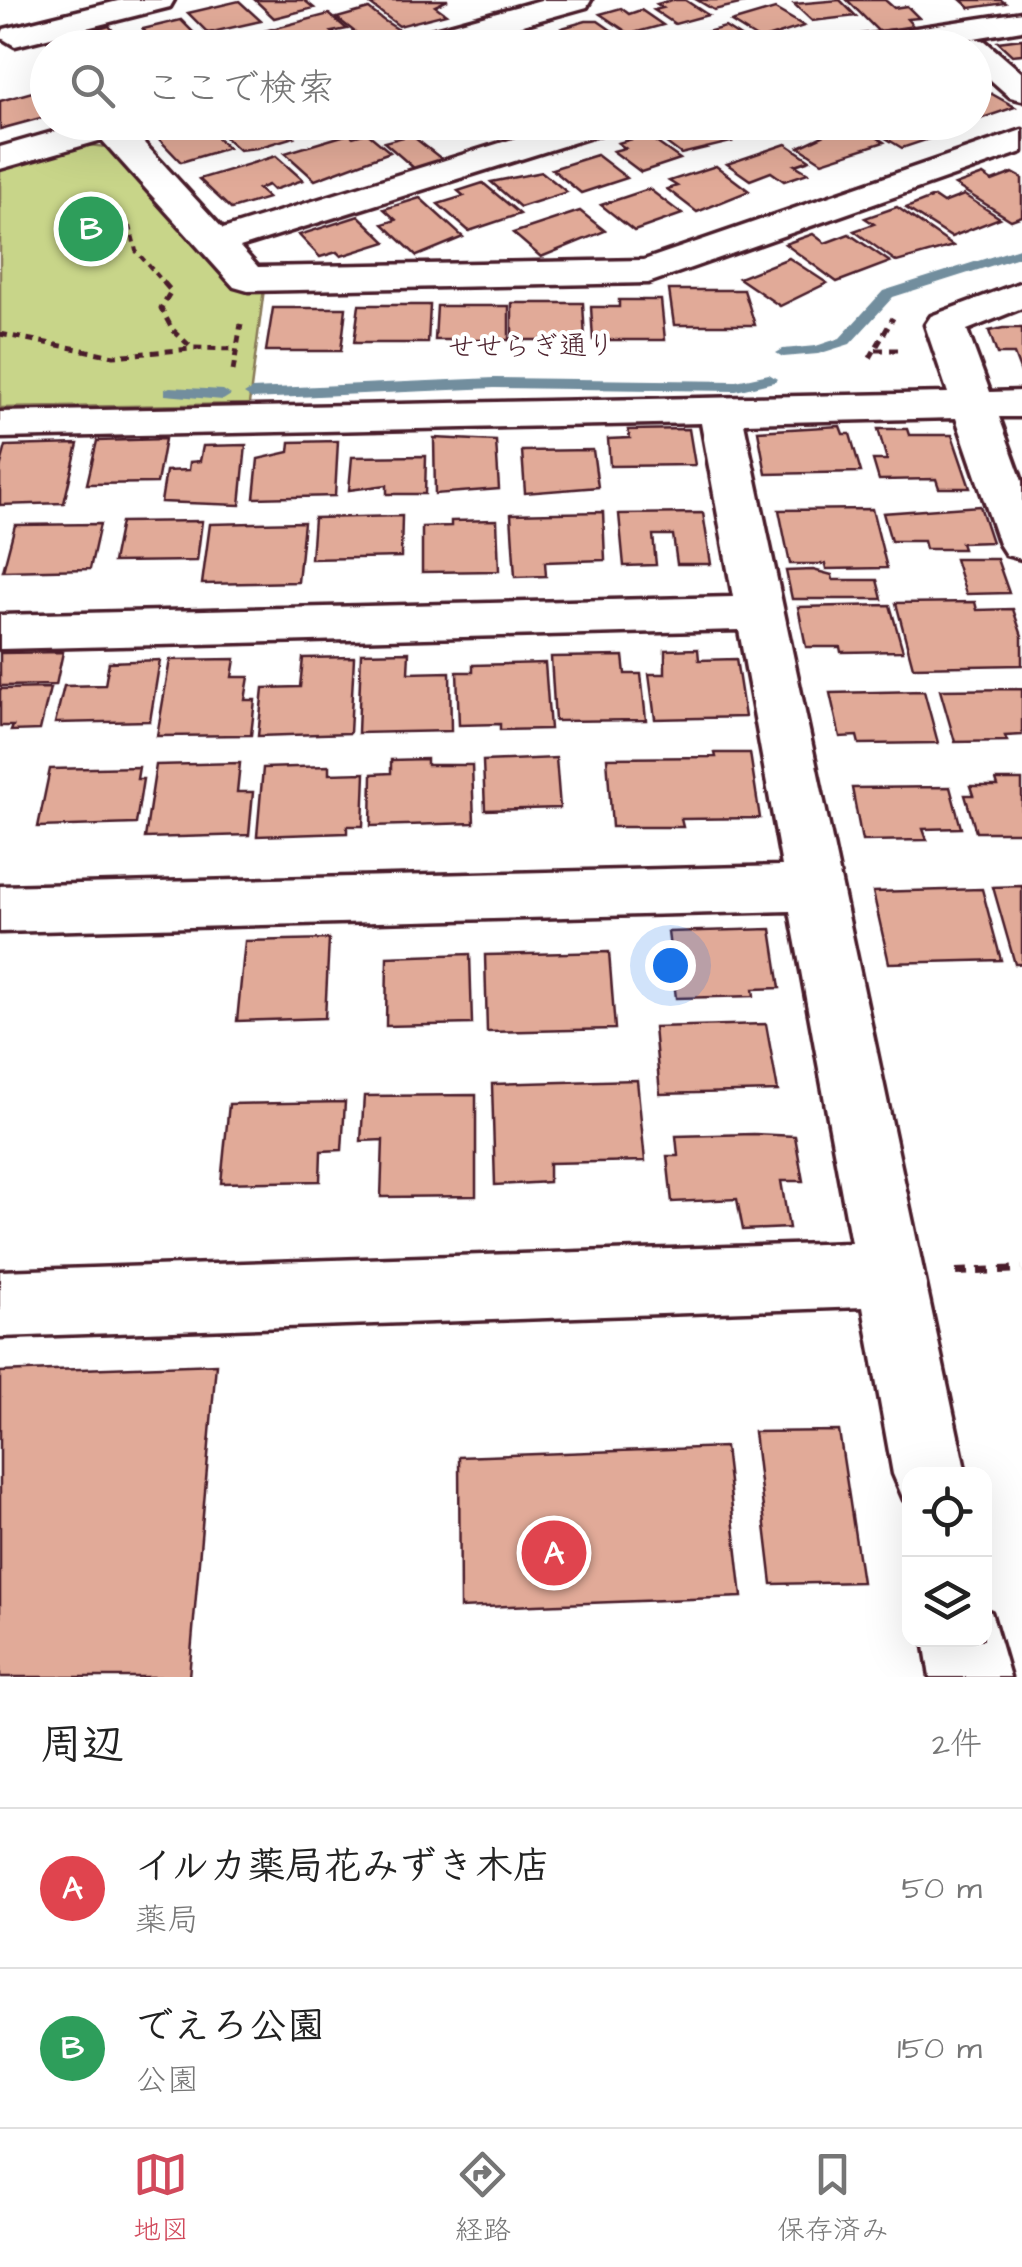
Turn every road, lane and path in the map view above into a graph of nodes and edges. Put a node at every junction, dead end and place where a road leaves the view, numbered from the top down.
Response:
1 (159, 0) edge
2 (576, 0) edge
3 (922, 0) edge
4 (1022, 21) edge
5 (49, 30) edge
6 (467, 30) edge
7 (955, 30) edge
8 (992, 33) edge
9 (992, 63) edge
10 (1022, 90) edge
11 (60, 140) edge
12 (128, 140) edge
13 (547, 140) edge
14 (1022, 140) edge
15 (0, 158) edge
16 (128, 218) dead end
17 (218, 242) junction
18 (248, 279) junction
19 (1022, 294) edge
20 (896, 313) dead end
21 (0, 334) edge
22 (192, 348) junction
23 (236, 349) junction
24 (858, 366) dead end
25 (234, 371) junction
26 (218, 372) dead end
27 (1022, 404) edge
28 (970, 405) junction
29 (720, 409) junction
30 (228, 421) junction
31 (0, 425) edge
32 (1022, 544) edge
33 (763, 612) junction
34 (0, 632) edge
35 (816, 888) junction
36 (0, 909) edge
37 (890, 1274) junction
38 (0, 1304) edge
39 (929, 1467) edge
40 (964, 1647) edge
41 (970, 1677) edge

1 - 5 street
2 - 6 street
3 - 7 street
4 - 8 street
9 - 10 street
11 - 15 street
12 - 17 street
13 - 17 street
14 - 18 street
16 - 22 path
17 - 18 street
18 - 23 path
19 - 28 street
20 - 24 path
21 - 22 path
22 - 23 path
23 - 25 path
25 - 26 path
25 - 30 path
27 - 28 street
28 - 29 street
28 - 32 street
29 - 30 street
29 - 33 street
30 - 31 street
33 - 34 street
33 - 35 street
35 - 36 street
35 - 37 street
37 - 38 street
37 - 39 street
40 - 41 street

